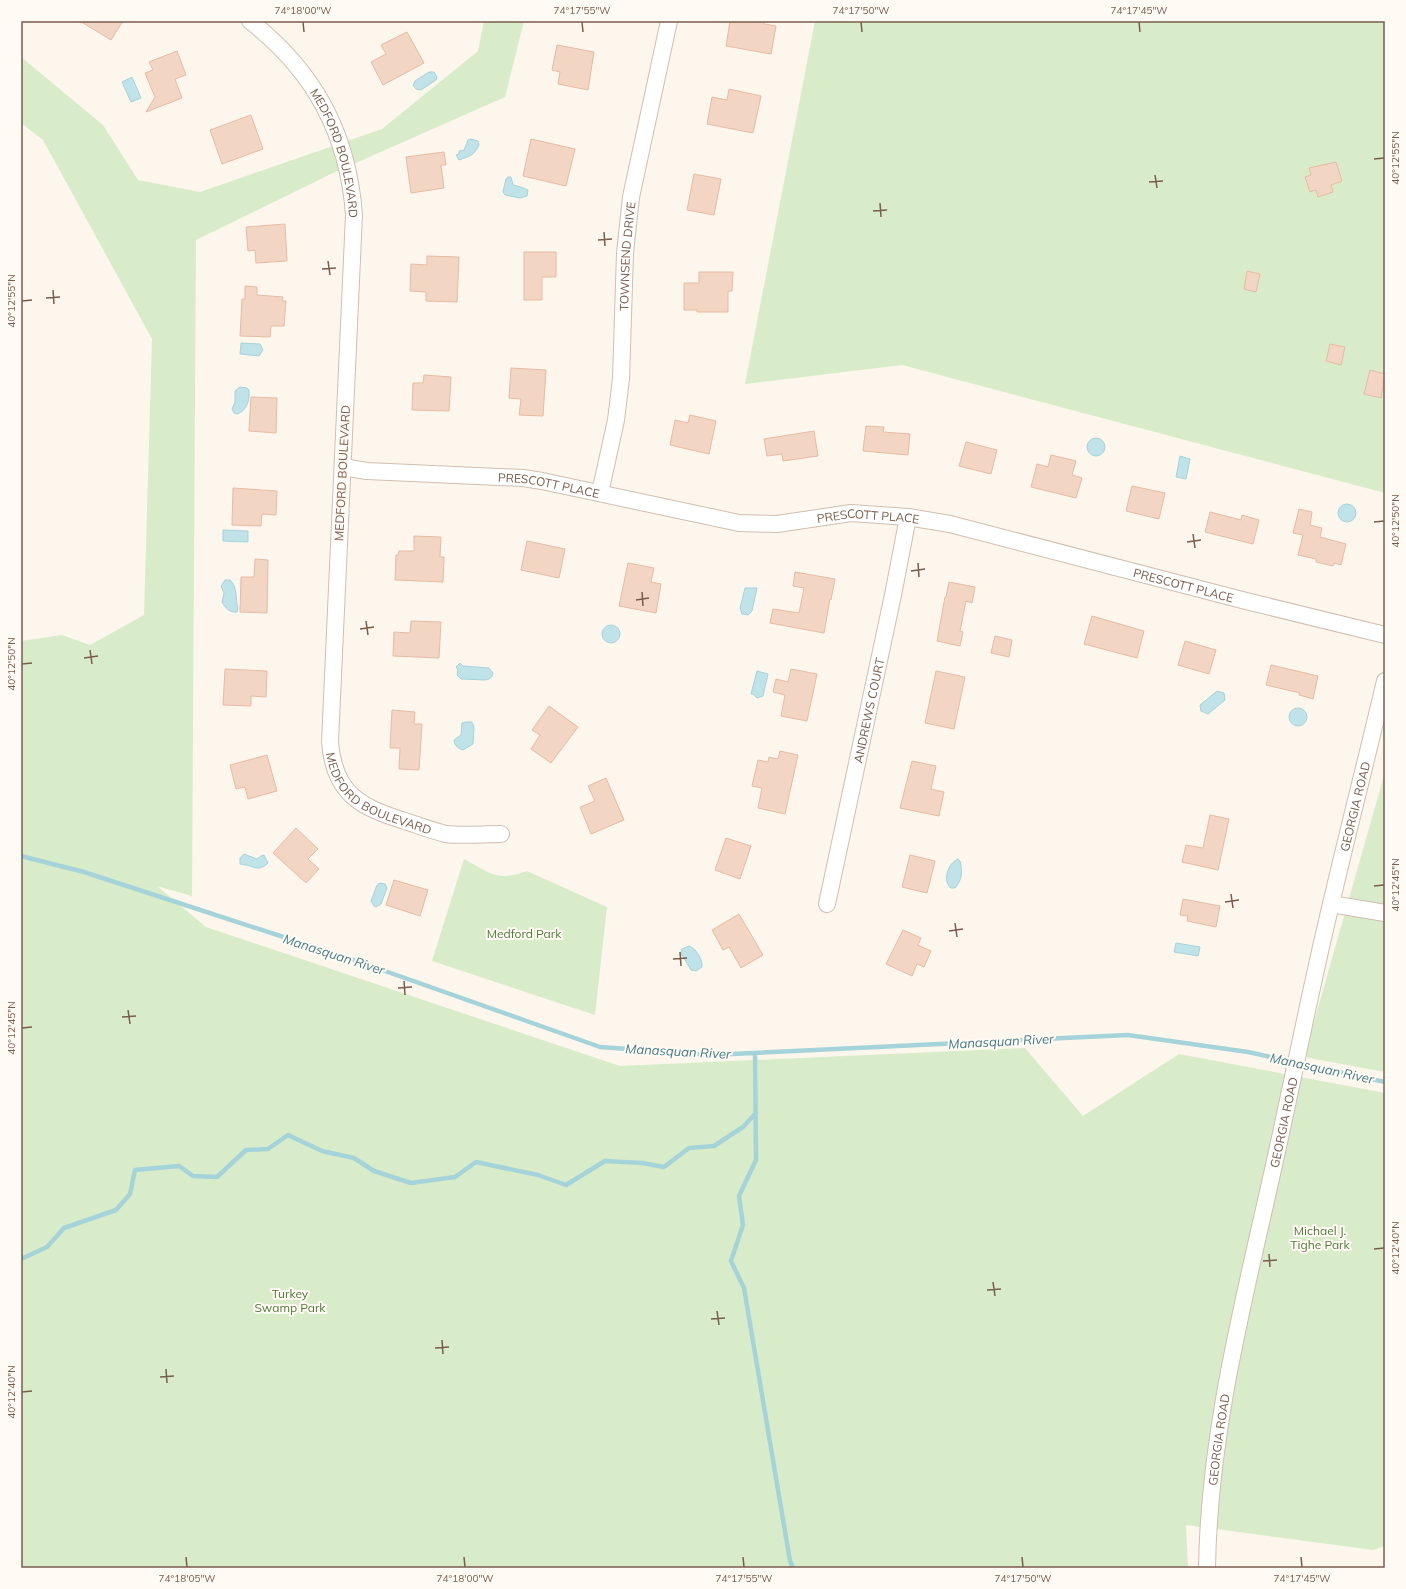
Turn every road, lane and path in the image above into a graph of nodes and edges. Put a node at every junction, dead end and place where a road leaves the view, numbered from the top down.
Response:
1 (250, 21) edge
2 (669, 21) edge
3 (343, 467) junction
4 (600, 493) junction
5 (908, 517) junction
6 (1385, 635) edge
7 (1385, 681) edge
8 (501, 834) dead end
9 (827, 904) dead end
10 (1331, 904) junction
11 (1385, 913) edge
12 (1207, 1568) edge

1 - 3 street, MEDFORD BOULEVARD
2 - 4 street, TOWNSEND DRIVE
3 - 4 street, PRESCOTT PLACE
3 - 8 street, MEDFORD BOULEVARD
4 - 5 street, PRESCOTT PLACE
5 - 6 street, PRESCOTT PLACE
5 - 9 street, ANDREWS COURT
7 - 10 street, GEORGIA ROAD
10 - 11 street
10 - 12 street, GEORGIA ROAD

